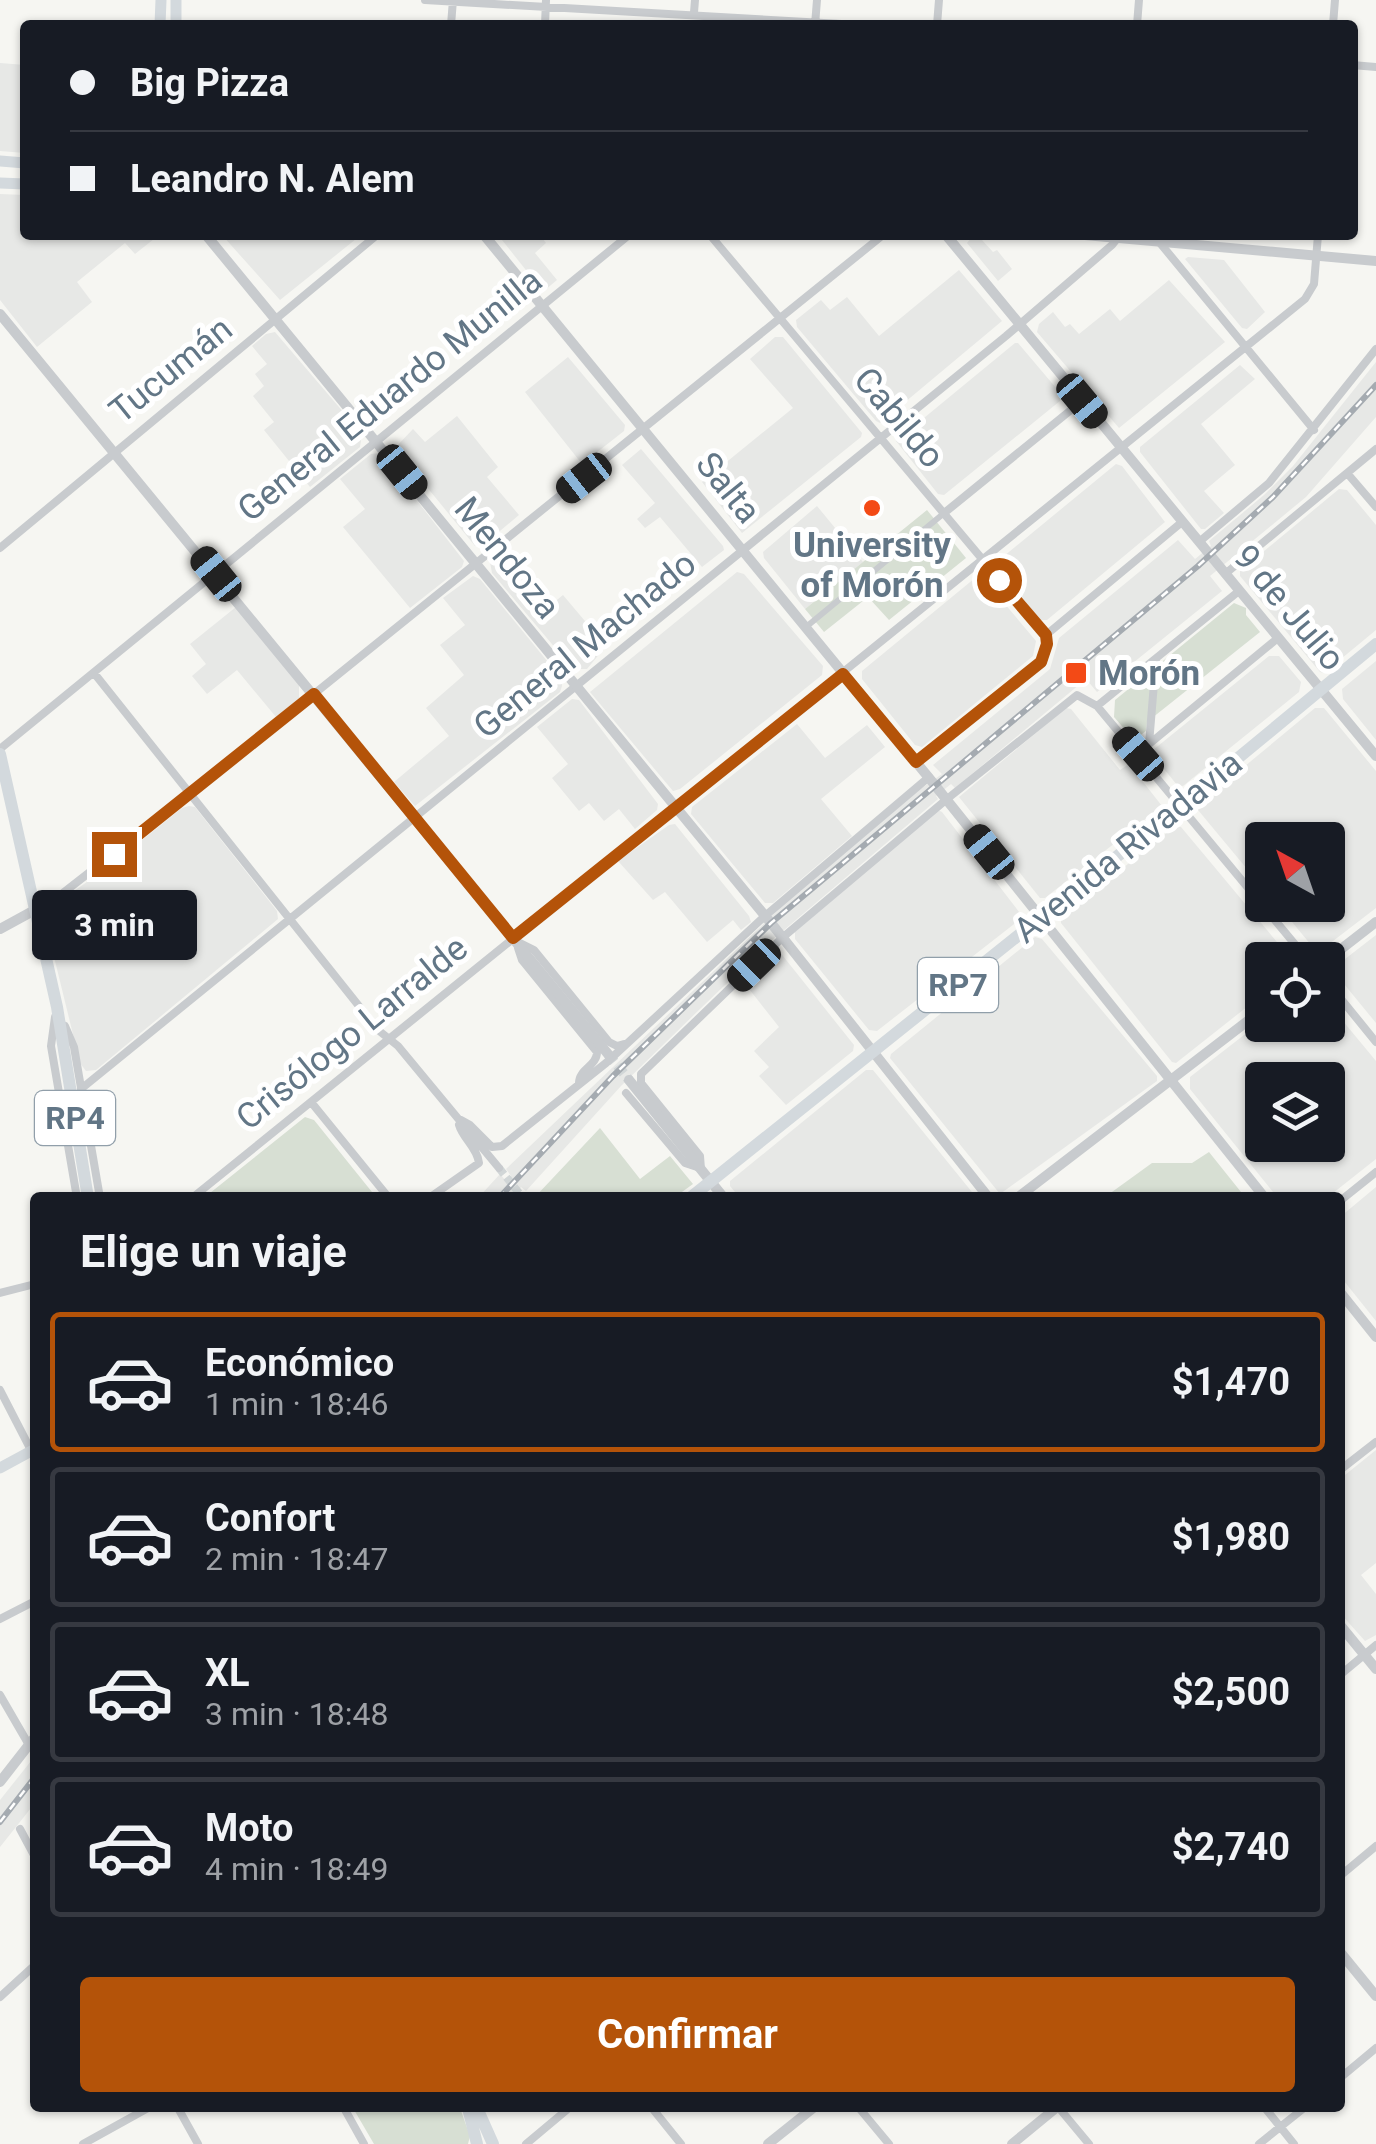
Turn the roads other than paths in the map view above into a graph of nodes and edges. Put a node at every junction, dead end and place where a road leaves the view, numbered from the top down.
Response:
1 (425, 0) edge
2 (695, 0) edge
3 (453, 1) edge
4 (546, 4) edge
5 (694, 20) edge
6 (210, 240) edge
7 (372, 240) edge
8 (488, 240) edge
9 (622, 240) edge
10 (714, 240) edge
11 (877, 240) edge
12 (950, 240) edge
13 (1114, 240) edge
14 (1142, 240) edge
15 (1318, 240) edge
16 (1160, 243) junction
17 (1316, 256) junction
18 (1376, 261) edge
19 (542, 306) junction
20 (0, 314) edge
21 (780, 318) junction
22 (276, 319) junction
23 (1020, 324) junction
24 (1245, 346) junction
25 (1376, 349) edge
26 (1082, 401) junction
27 (644, 429) junction
28 (1314, 430) junction
29 (880, 439) junction
30 (377, 441) junction
31 (1120, 446) junction
32 (1376, 450) edge
33 (115, 451) junction
34 (1347, 473) junction
35 (1376, 507) edge
36 (943, 514) junction
37 (1182, 522) junction
38 (1199, 542) junction
39 (0, 548) edge
40 (744, 550) junction
41 (982, 560) junction
42 (476, 562) junction
43 (216, 574) junction
44 (1224, 574) junction
45 (1239, 591) junction
46 (806, 627) junction
47 (1046, 635) junction
48 (1278, 638) junction
49 (1376, 644) edge
50 (1156, 659) junction
51 (94, 673) junction
52 (843, 674) junction
53 (577, 686) junction
54 (1321, 689) junction
55 (314, 694) junction
56 (1097, 706) junction
57 (1150, 744) junction
58 (0, 752) edge
59 (1138, 754) junction
60 (1376, 756) edge
61 (916, 762) junction
62 (929, 777) junction
63 (190, 794) junction
64 (946, 799) junction
65 (1180, 806) junction
66 (675, 807) junction
67 (415, 819) junction
68 (33, 911) junction
69 (765, 916) junction
70 (1042, 917) junction
71 (290, 921) junction
72 (1376, 922) edge
73 (0, 929) edge
74 (782, 938) junction
75 (514, 940) junction
76 (1293, 942) edge
77 (1345, 947) edge
78 (1345, 1004) edge
79 (56, 1008) junction
80 (1245, 1023) edge
81 (388, 1038) junction
82 (629, 1042) junction
83 (1376, 1042) edge
84 (874, 1052) junction
85 (611, 1056) junction
86 (634, 1079) joint
87 (1171, 1081) junction
88 (579, 1084) junction
89 (80, 1089) junction
90 (626, 1093) tunnel mouth
91 (310, 1102) junction
92 (457, 1118) junction
93 (499, 1168) tunnel mouth
94 (702, 1169) junction
95 (1376, 1172) edge
96 (711, 1181) junction
97 (76, 1192) edge
98 (87, 1192) edge
99 (99, 1192) edge
100 (199, 1192) edge
101 (385, 1192) edge
102 (437, 1192) edge
103 (697, 1192) edge
104 (719, 1192) edge
105 (984, 1192) edge
106 (1026, 1192) edge
107 (1260, 1192) edge
108 (1345, 1197) edge
109 (30, 1285) edge
110 (0, 1292) edge
111 (1345, 1298) edge
112 (1376, 1338) edge
113 (0, 1390) edge
114 (1376, 1442) edge
115 (30, 1446) edge
116 (30, 1455) edge
117 (1345, 1466) edge
118 (0, 1468) edge
119 (30, 1603) edge
120 (0, 1619) edge
121 (1345, 1631) edge
122 (1376, 1644) edge
123 (1364, 1654) junction
124 (1376, 1668) edge
125 (1345, 1671) edge
126 (0, 1695) edge
127 (30, 1738) edge
128 (30, 1743) edge
129 (5, 1770) edge
130 (0, 1782) edge
131 (20, 1829) dead end
132 (1376, 1846) edge
133 (30, 1848) edge
134 (1345, 1872) edge
135 (1345, 1958) edge
136 (30, 1970) edge
137 (1376, 1996) edge
138 (0, 1997) edge
139 (1376, 2048) edge
140 (1345, 2074) edge
141 (141, 2112) edge
142 (180, 2112) edge
143 (346, 2112) edge
144 (469, 2112) edge
145 (479, 2112) edge
146 (564, 2112) edge
147 (655, 2112) edge
148 (808, 2112) edge
149 (863, 2112) edge
150 (1053, 2112) edge
151 (1061, 2112) edge
152 (1268, 2112) edge
153 (1299, 2112) edge
154 (1280, 2127) junction
155 (84, 2144) edge
156 (198, 2144) edge
157 (364, 2144) edge
158 (478, 2144) edge
159 (492, 2144) edge
160 (526, 2144) edge
161 (681, 2144) edge
162 (768, 2144) edge
163 (889, 2144) edge
164 (1012, 2144) edge
165 (1089, 2144) edge
166 (1259, 2144) edge
167 (1294, 2144) edge

1 - 3 street
2 - 5 street
3 - 4 street
4 - 5 street
6 - 22 street, Mendoza
7 - 22 street, Tucumán
8 - 19 street, Salta
9 - 19 street, General Eduardo Munilla
10 - 21 street, Cabildo
11 - 21 street
12 - 23 street, 9 de Julio
13 - 23 street, General Machado
14 - 16 street
15 - 17 street, Crisólogo Larralde
16 - 17 street
16 - 24 street
17 - 18 street
17 - 24 street, Crisólogo Larralde
19 - 27 street, Salta
19 - 30 street, General Eduardo Munilla
20 - 33 street
21 - 27 street
21 - 29 street, Cabildo
22 - 30 street, Mendoza
22 - 33 street, Tucumán
23 - 26 street, 9 de Julio
23 - 29 street, General Machado
24 - 28 street
24 - 31 street, Crisólogo Larralde
25 - 28 street
26 - 31 street, 9 de Julio
26 - 36 street
27 - 40 street, Salta
27 - 42 street
28 - 38 street
29 - 36 street, Cabildo
29 - 40 street, General Machado
30 - 42 street, Mendoza
30 - 43 street, General Eduardo Munilla
31 - 37 street, 9 de Julio
31 - 41 street, Crisólogo Larralde
32 - 34 street
33 - 39 street, Tucumán
33 - 43 street
34 - 35 street
34 - 44 street
36 - 41 street, Cabildo
36 - 46 street
37 - 38 street, 9 de Julio
37 - 47 street
38 - 44 street, 9 de Julio
40 - 46 street, Salta
40 - 53 street, General Machado
41 - 47 street, Cabildo
41 - 52 street, Crisólogo Larralde
42 - 53 street, Mendoza
42 - 55 street
43 - 51 street, General Eduardo Munilla
43 - 55 street
44 - 45 street, 9 de Julio
45 - 48 street, 9 de Julio
45 - 50 street
46 - 52 street, Salta
47 - 61 street
48 - 54 street, 9 de Julio
48 - 57 street
49 - 54 main road, Avenida Rivadavia / RP7
50 - 56 street
50 - 57 street
51 - 58 street, General Eduardo Munilla
51 - 63 street
52 - 61 street, Salta
52 - 66 street, Crisólogo Larralde
53 - 66 street, Mendoza
53 - 67 street, General Machado
54 - 60 street, 9 de Julio
54 - 65 main road, Avenida Rivadavia / RP7
55 - 63 street
55 - 67 street
56 - 59 street
56 - 64 street
57 - 59 street
58 - 68 main road, RP4
59 - 65 street
61 - 62 street, Salta
62 - 64 street, Salta
62 - 69 street
63 - 68 street
63 - 71 street
64 - 70 street, Salta
64 - 74 street
65 - 70 main road, Avenida Rivadavia / RP7
65 - 76 street
66 - 69 street, Mendoza
66 - 75 street, Crisólogo Larralde
67 - 71 street, General Machado
67 - 75 street
68 - 73 street
68 - 79 main road, RP4
69 - 74 street, Mendoza
69 - 82 street
70 - 84 main road, Avenida Rivadavia / RP7
70 - 87 street, Salta
71 - 81 street
71 - 89 street, General Machado
72 - 77 street
74 - 84 street, Mendoza
74 - 86 street
75 - 81 street, Crisólogo Larralde
75 - 82 street
75 - 85 street
75 - 88 street
78 - 83 street
79 - 89 street
79 - 97 street
79 - 98 main road, RP4
80 - 87 street
81 - 91 street, Crisólogo Larralde
81 - 92 street
82 - 85 street
84 - 96 main road, Avenida Rivadavia / RP7
84 - 105 street, Mendoza
85 - 88 street
86 - 94 street
87 - 106 street
87 - 107 street, Salta
88 - 92 street
89 - 99 street
90 - 94 street
91 - 100 street, Crisólogo Larralde
91 - 101 street
92 - 93 street
92 - 102 street
94 - 96 street
95 - 108 street
96 - 103 main road, Avenida Rivadavia / RP7
96 - 104 street
109 - 110 street
111 - 112 street
113 - 115 street
114 - 117 street
116 - 118 main road
119 - 120 street
121 - 123 street
122 - 123 street
123 - 124 street
123 - 125 street
126 - 127 street
128 - 129 street
129 - 130 street
131 - 133 street
132 - 134 street
135 - 137 street
136 - 138 street
139 - 140 street
141 - 155 street
142 - 156 street
143 - 157 street
144 - 158 main road
145 - 159 main road
146 - 160 street
147 - 161 street
148 - 162 street
149 - 163 street
150 - 164 street
151 - 165 street
152 - 154 street
153 - 154 street
154 - 166 street
154 - 167 street

